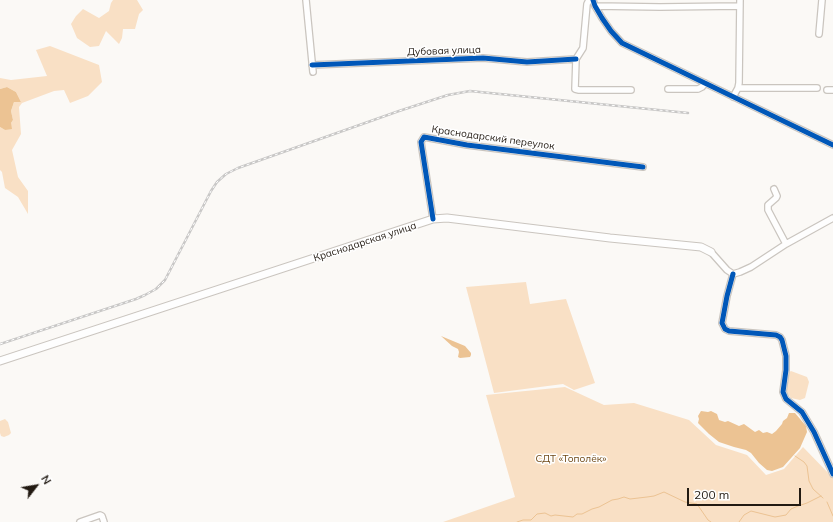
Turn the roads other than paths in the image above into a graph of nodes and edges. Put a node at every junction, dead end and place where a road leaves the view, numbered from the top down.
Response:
1 (306, 0) edge
2 (592, 0) edge
3 (822, 0) edge
4 (740, 3) edge
5 (595, 6) junction
6 (819, 34) dead end
7 (576, 59) junction
8 (312, 65) junction
9 (313, 72) dead end
10 (705, 84) junction
11 (738, 88) junction
12 (817, 88) dead end
13 (668, 89) dead end
14 (631, 90) dead end
15 (733, 97) junction
16 (833, 145) edge
17 (643, 168) dead end
18 (774, 189) dead end
19 (833, 218) edge
20 (433, 220) junction
21 (786, 244) junction
22 (711, 252) joint
23 (734, 274) junction
24 (0, 361) edge
25 (833, 474) edge
26 (80, 522) edge
27 (104, 522) edge

1 - 8 street
2 - 5 street
2 - 7 street
3 - 6 street
4 - 5 street
4 - 11 street
5 - 10 street
7 - 8 street, Дубовая улица
7 - 14 street
8 - 9 street
10 - 13 street
10 - 15 street
11 - 12 street
11 - 15 street
15 - 16 street
17 - 20 street, Краснодарский переулок
18 - 21 street
19 - 21 street
20 - 22 main road, Краснодарская улица
20 - 24 main road, Краснодарская улица
21 - 23 street
22 - 23 street, Краснодарская улица
23 - 25 street
26 - 27 street

